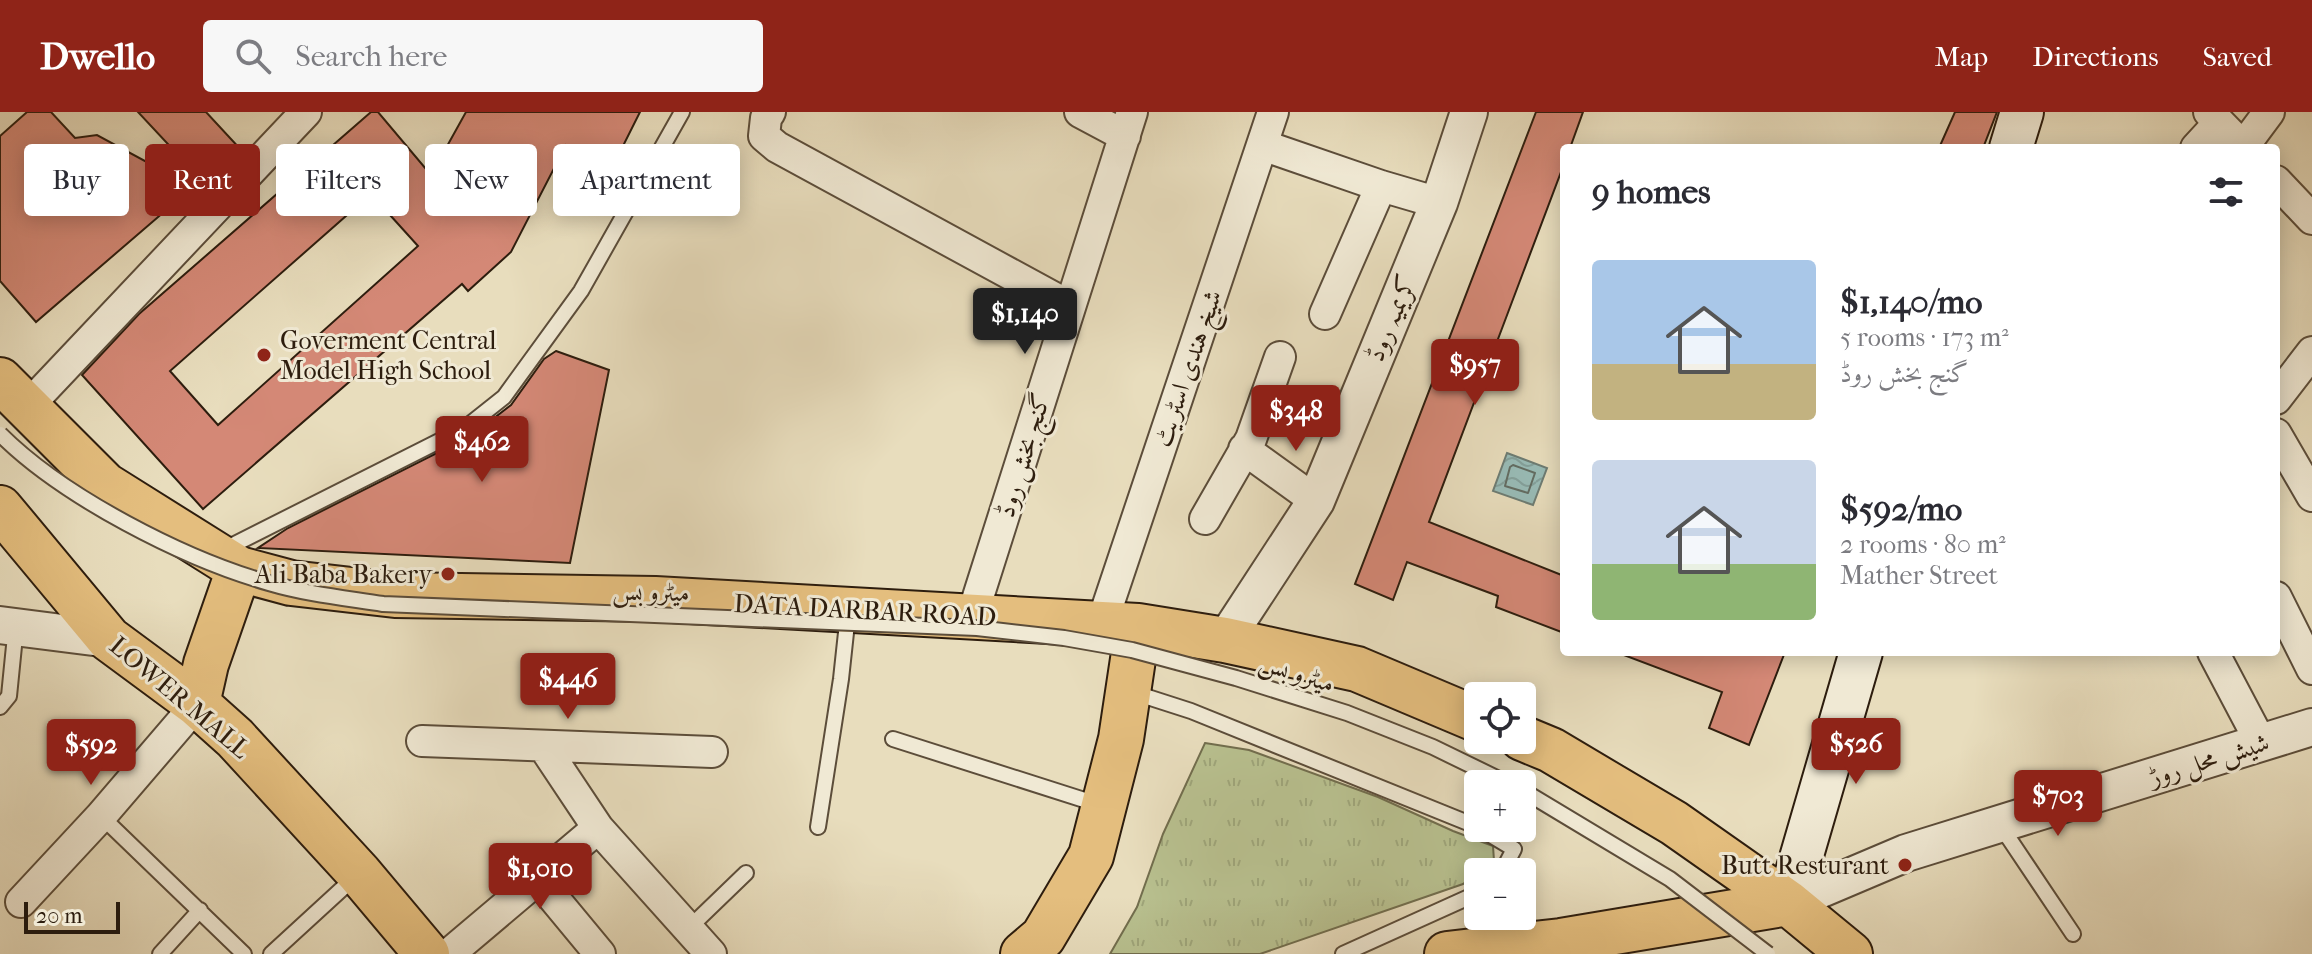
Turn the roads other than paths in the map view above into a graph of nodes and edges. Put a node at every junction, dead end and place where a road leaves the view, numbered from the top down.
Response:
1 (306, 112) edge
2 (682, 112) edge
3 (770, 112) edge
4 (1080, 112) edge
5 (1273, 112) edge
6 (1469, 112) edge
7 (2022, 112) edge
8 (2269, 112) edge
9 (2214, 117) edge
10 (1128, 124) edge
11 (2012, 144) edge
12 (2198, 144) edge
13 (2240, 144) edge
14 (2245, 144) edge
15 (1262, 145) junction
16 (2280, 185) edge
17 (1381, 186) junction
18 (1439, 203) junction
19 (2312, 219) edge
20 (1069, 306) junction
21 (1325, 314) dead end
22 (2312, 352) edge
23 (1280, 357) dead end
24 (2280, 394) edge
25 (9, 407) edge
26 (2280, 441) edge
27 (1244, 449) junction
28 (2312, 496) edge
29 (1316, 501) junction
30 (0, 508) edge
31 (1205, 519) dead end
32 (228, 562) junction
33 (2280, 605) edge
34 (848, 609) junction
35 (972, 616) junction
36 (8, 625) edge
37 (1120, 625) junction
38 (109, 639) junction
39 (1225, 640) junction
40 (1860, 656) edge
41 (2215, 656) edge
42 (2312, 669) edge
43 (1128, 691) junction
44 (197, 704) junction
45 (0, 707) edge
46 (1464, 714) edge
47 (2312, 727) edge
48 (893, 739) dead end
49 (422, 741) dead end
50 (2261, 743) junction
51 (1536, 744) edge
52 (544, 747) junction
53 (712, 752) dead end
54 (1480, 770) edge
55 (1536, 798) edge
56 (1104, 806) junction
57 (101, 816) junction
58 (1464, 822) edge
59 (2000, 824) junction
60 (818, 827) dead end
61 (598, 828) junction
62 (1502, 842) edge
63 (1509, 858) edge
64 (359, 873) junction
65 (746, 873) dead end
66 (537, 878) junction
67 (1464, 899) edge
68 (21, 902) dead end
69 (1788, 903) junction
70 (200, 910) junction
71 (689, 928) junction
72 (2073, 934) dead end
73 (160, 954) edge
74 (244, 954) edge
75 (271, 954) edge
76 (427, 954) edge
77 (449, 954) edge
78 (600, 954) edge
79 (711, 954) edge
80 (1023, 954) edge
81 (1343, 954) edge
82 (1447, 954) edge
83 (1768, 954) edge
84 (1850, 954) edge

1 - 25 street
2 - 32 lane
3 - 20 street
4 - 10 street
5 - 15 street, شیخ ہندی اسٹریٹ
6 - 18 street, کریمیہ روڈ
7 - 11 main road
8 - 14 street
9 - 12 street
9 - 13 street
10 - 20 street, گنج بخش روڈ
15 - 17 street
15 - 37 street, شیخ ہندی اسٹریٹ
16 - 19 street
17 - 18 street
17 - 21 street
18 - 29 street, کریمیہ روڈ
20 - 35 street, گنج بخش روڈ
22 - 24 street
23 - 27 street
25 - 32 main road
25 - 54 lane, میٹرو بس, bridge
26 - 28 street
27 - 29 street
27 - 31 street
29 - 39 street, کریمیہ روڈ
30 - 38 main road, LOWER MALL
32 - 34 main road, DATA DARBAR ROAD
32 - 44 main road
33 - 42 street
34 - 35 main road, DATA DARBAR ROAD
34 - 60 lane
35 - 37 main road, DATA DARBAR ROAD
36 - 38 street
36 - 45 lane
37 - 39 main road, DATA DARBAR ROAD
37 - 43 main road
38 - 44 main road, LOWER MALL
39 - 46 main road, DATA DARBAR ROAD
40 - 69 main road
41 - 50 street
43 - 56 main road
43 - 58 lane
44 - 57 street
44 - 64 main road, LOWER MALL
47 - 50 street, شیش محل روڑ
48 - 56 lane
49 - 52 street
50 - 59 street, شیش محل روڑ
51 - 69 main road
52 - 53 street
52 - 61 street
55 - 83 lane, bridge
56 - 80 main road
57 - 68 street
57 - 70 lane
59 - 69 street, شیش محل روڑ
59 - 72 lane
61 - 66 street
61 - 71 street
62 - 63 lane
64 - 75 lane
64 - 76 main road, LOWER MALL
65 - 71 lane
66 - 77 street
66 - 78 street
67 - 81 lane
69 - 82 main road
69 - 84 main road
70 - 73 lane
70 - 74 lane
71 - 79 street

